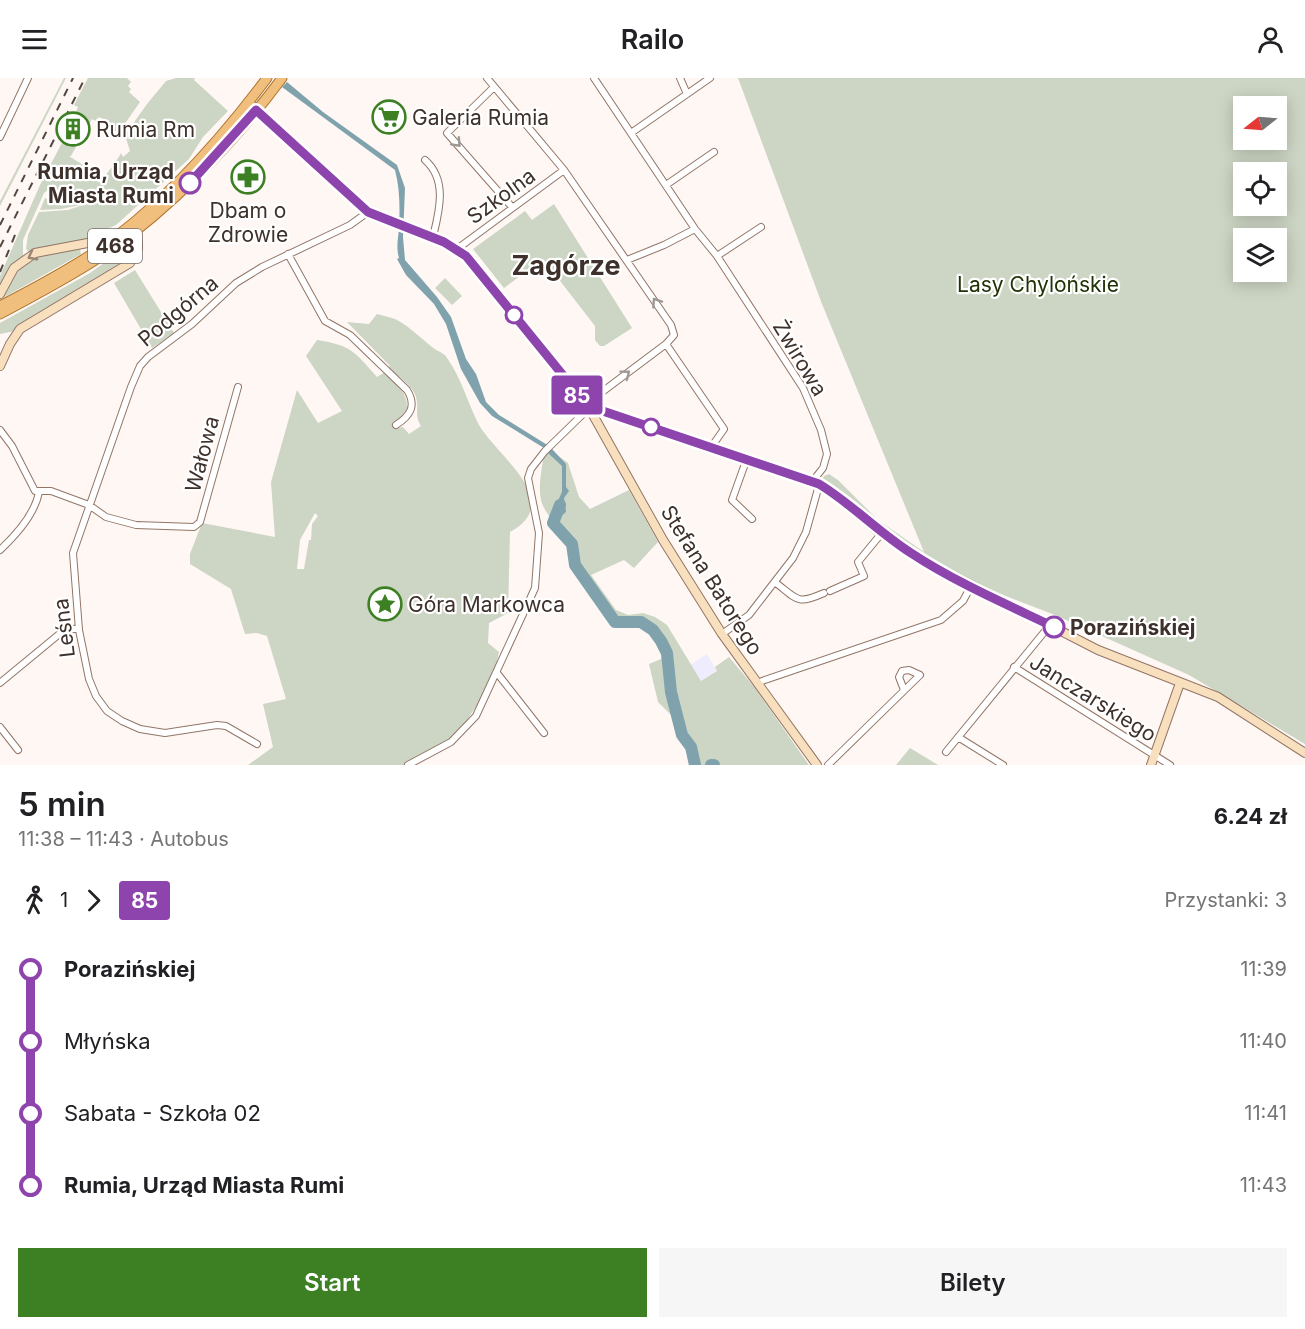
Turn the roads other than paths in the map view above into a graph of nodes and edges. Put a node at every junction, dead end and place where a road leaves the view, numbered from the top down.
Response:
1 (28, 78) edge
2 (267, 78) edge
3 (282, 78) edge
4 (487, 78) edge
5 (594, 78) edge
6 (604, 78) edge
7 (680, 78) edge
8 (710, 78) edge
9 (599, 85) junction
10 (494, 87) junction
11 (687, 94) junction
12 (248, 102) junction
13 (256, 110) junction
14 (631, 133) junction
15 (0, 137) edge
16 (714, 152) dead end
17 (425, 160) dead end
18 (564, 170) junction
19 (666, 185) junction
20 (512, 207) junction
21 (368, 212) junction
22 (761, 227) dead end
23 (695, 229) junction
24 (137, 230) junction
25 (433, 237) junction
26 (114, 238) junction
27 (457, 249) junction
28 (288, 254) junction
29 (717, 256) junction
30 (627, 260) junction
31 (0, 294) edge
32 (1, 308) edge
33 (666, 344) junction
34 (0, 366) edge
35 (238, 387) dead end
36 (588, 406) junction
37 (396, 425) dead end
38 (0, 430) edge
39 (710, 449) junction
40 (746, 461) junction
41 (815, 483) junction
42 (39, 492) junction
43 (89, 505) junction
44 (752, 519) dead end
45 (881, 534) junction
46 (0, 550) edge
47 (776, 583) junction
48 (971, 586) junction
49 (1050, 625) junction
50 (79, 628) junction
51 (722, 634) junction
52 (1014, 667) junction
53 (496, 673) junction
54 (0, 683) edge
55 (1180, 683) junction
56 (758, 685) junction
57 (904, 690) dead end
58 (0, 727) edge
59 (544, 733) dead end
60 (958, 737) junction
61 (257, 744) dead end
62 (18, 750) dead end
63 (946, 752) dead end
64 (1305, 753) edge
65 (1152, 760) edge
66 (408, 765) edge
67 (817, 765) edge
68 (828, 765) edge
69 (1003, 765) edge
70 (1170, 765) edge

1 - 15 street
2 - 12 main road, 468
3 - 13 main road, 468
4 - 10 street
5 - 9 street, Żwirowa
6 - 9 street
7 - 11 street
8 - 11 street
9 - 14 street, Żwirowa
10 - 18 street
10 -> 20 street
11 - 14 street
12 - 13 street
12 - 26 main road, 468
13 - 21 street
13 - 24 main road, 468
14 - 19 street, Żwirowa
16 - 19 street
17 - 25 street
18 - 20 street, Szkolna
18 - 30 street
19 - 23 street, Żwirowa
20 - 27 street, Szkolna
21 - 25 street, Stefana Batorego
21 - 28 street, Podgórna
22 - 29 street
23 - 29 street, Żwirowa
23 - 30 street
24 - 32 main road, 468
24 - 34 street
25 - 27 street, Stefana Batorego
26 -> 31 street
26 - 32 main road, 468
27 - 36 street, Stefana Batorego
28 - 37 street
28 - 43 street, Podgórna
29 - 41 street, Żwirowa
33 -> 30 street
36 -> 33 street
33 - 39 street
35 - 43 street, Wałowa
36 - 39 street
36 - 51 street, Stefana Batorego
36 - 53 street
38 - 42 street
39 - 40 street
40 - 41 street
40 - 44 street
41 - 45 street
41 - 47 street, Żwirowa
42 - 43 street
42 - 46 street
43 - 50 street, Leśna
45 - 47 street
45 - 48 street
47 - 51 street, Żwirowa
48 - 49 street
48 - 56 street
49 - 52 street
49 - 55 street
50 - 54 street
50 - 61 street, Leśna
51 - 56 street, Stefana Batorego
52 - 60 street
52 - 65 street, Janczarskiego
53 - 59 street
53 - 66 street
55 - 64 street
55 - 65 street
56 - 67 street, Stefana Batorego
57 - 68 street
58 - 62 street
60 - 63 street
60 - 69 street
65 - 70 street, Janczarskiego

